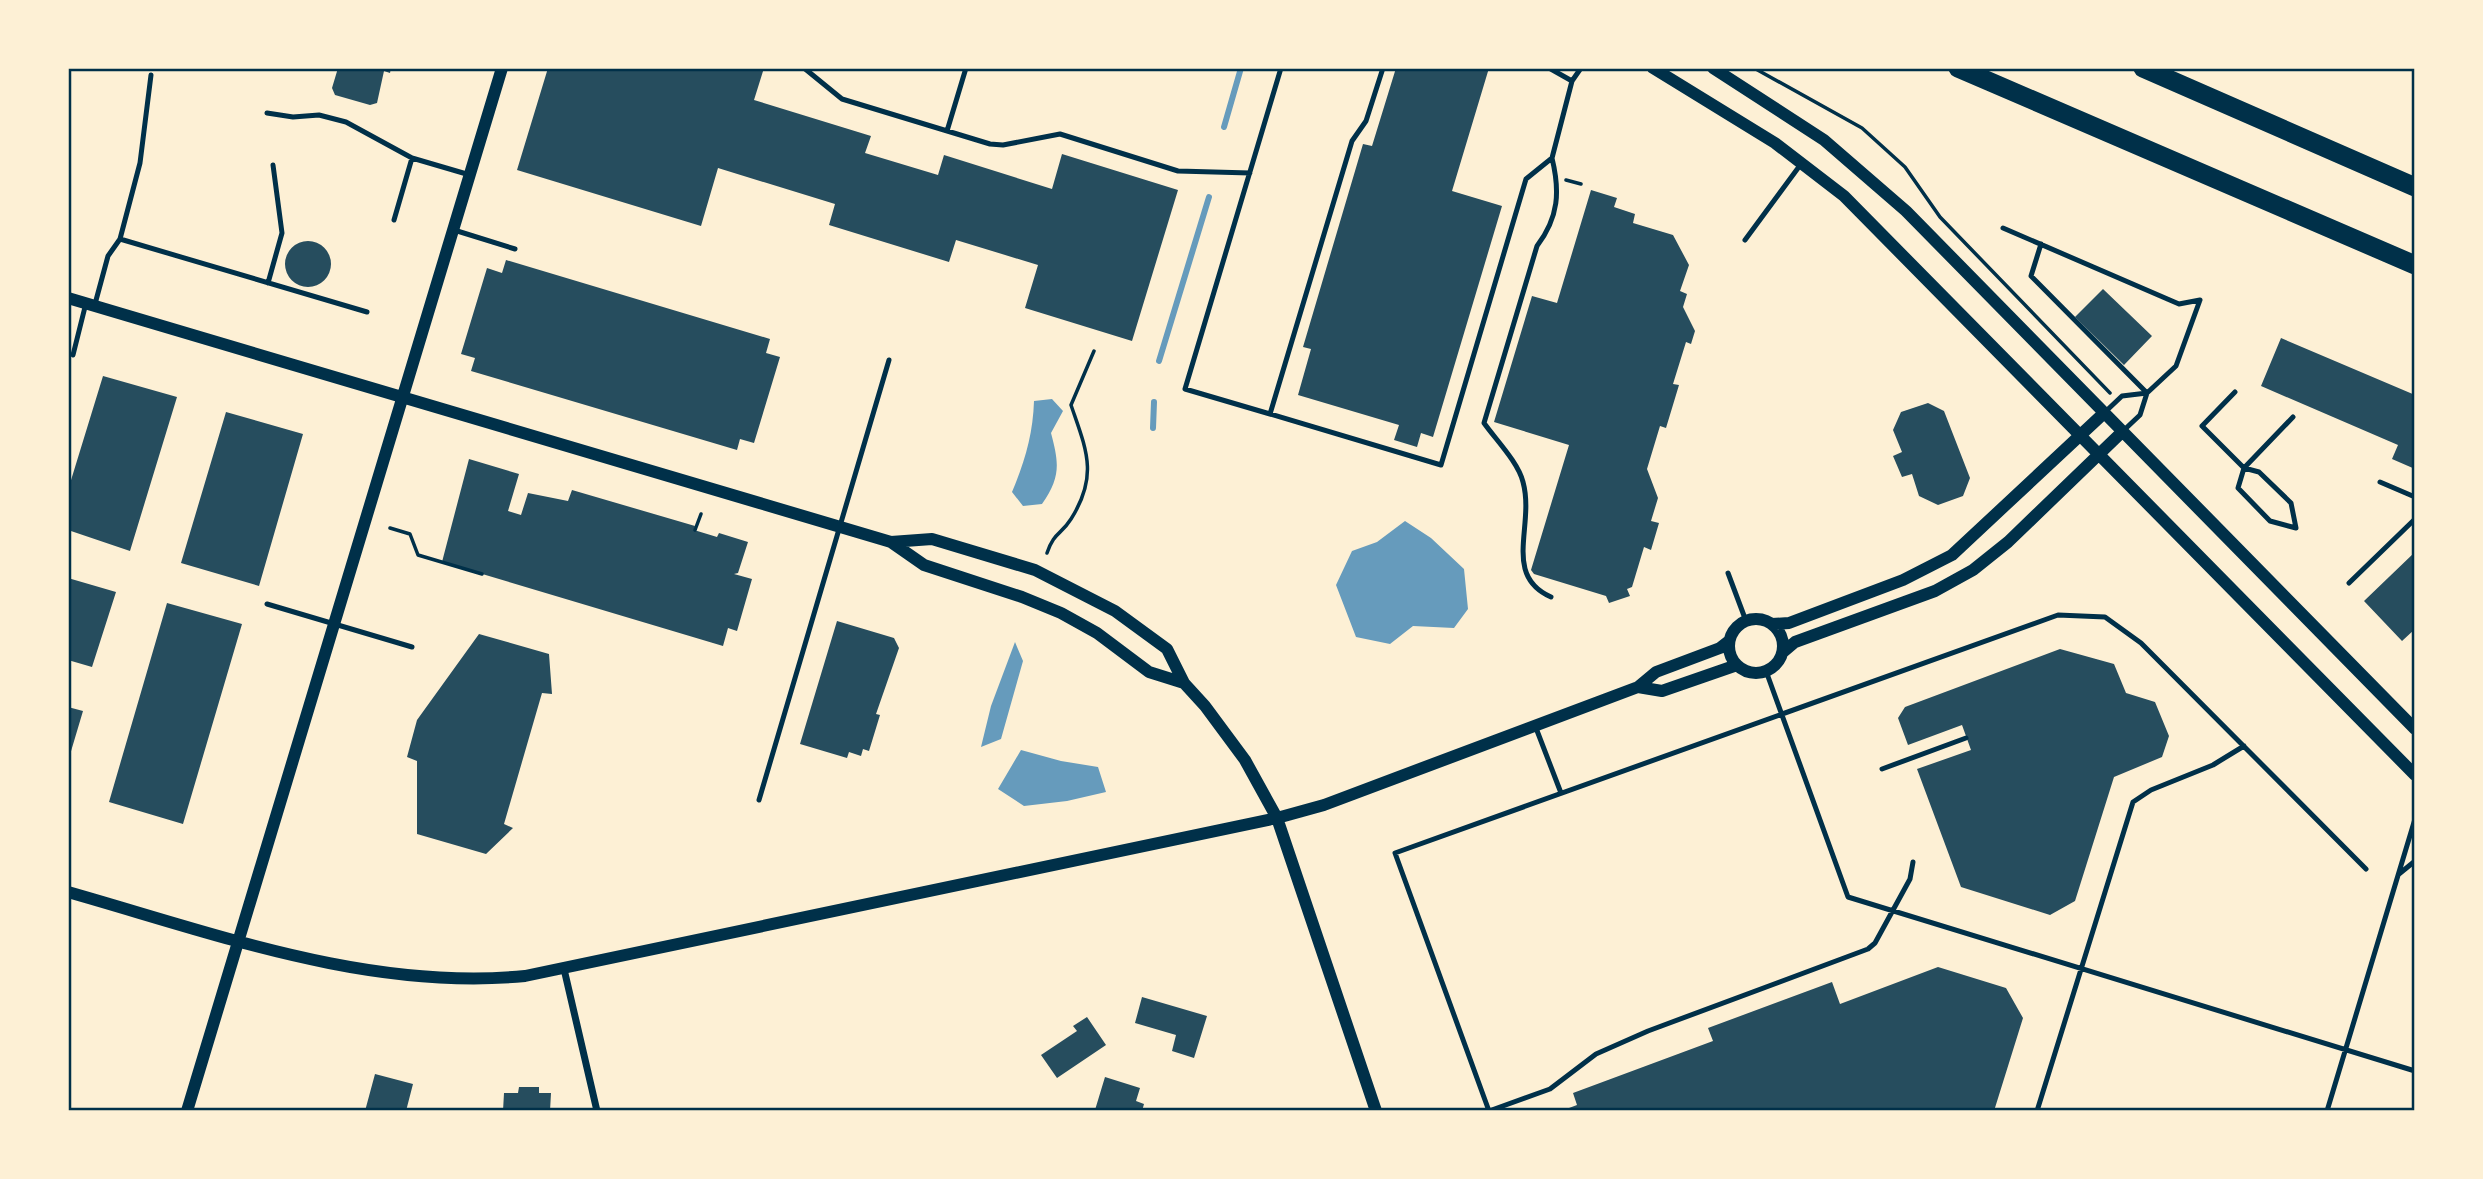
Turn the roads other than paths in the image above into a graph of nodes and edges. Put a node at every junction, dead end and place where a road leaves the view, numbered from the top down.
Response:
1 (502, 68) edge
2 (804, 68) edge
3 (966, 68) edge
4 (1281, 68) edge
5 (1383, 68) edge
6 (1549, 68) edge
7 (1581, 68) edge
8 (1653, 68) edge
9 (1713, 68) edge
10 (1958, 68) edge
11 (2143, 68) edge
12 (151, 75) dead end
13 (1572, 81) junction
14 (267, 113) dead end
15 (947, 131) junction
16 (412, 158) junction
17 (1552, 158) junction
18 (1802, 162) junction
19 (273, 165) dead end
20 (1250, 173) junction
21 (470, 175) junction
22 (2415, 187) edge
23 (394, 220) dead end
24 (2003, 228) dead end
25 (453, 230) junction
26 (120, 239) junction
27 (1745, 240) dead end
28 (2041, 244) junction
29 (514, 249) dead end
30 (2415, 265) edge
31 (268, 283) junction
32 (68, 298) edge
33 (90, 304) junction
34 (367, 312) dead end
35 (73, 355) dead end
36 (890, 360) dead end
37 (2235, 392) dead end
38 (2147, 393) junction
39 (402, 395) junction
40 (1270, 414) junction
41 (2103, 414) junction
42 (2293, 417) dead end
43 (2121, 433) junction
44 (2080, 435) junction
45 (2099, 454) junction
46 (2244, 468) junction
47 (2380, 482) dead end
48 (2415, 497) edge
49 (2415, 519) edge
50 (839, 526) junction
51 (891, 542) junction
52 (1728, 573) dead end
53 (2349, 583) dead end
54 (1551, 597) dead end
55 (267, 604) dead end
56 (1746, 621) junction
57 (332, 623) junction
58 (1772, 624) junction
59 (1730, 641) junction
60 (412, 647) dead end
61 (1782, 653) junction
62 (1737, 665) junction
63 (1766, 671) junction
64 (1184, 683) junction
65 (1638, 687) junction
66 (1781, 714) junction
67 (1535, 726) junction
68 (2415, 729) edge
69 (1966, 738) dead end
70 (2244, 746) junction
71 (1882, 769) dead end
72 (2415, 775) edge
73 (1561, 793) junction
74 (759, 800) dead end
75 (1276, 818) junction
76 (2415, 819) edge
77 (2415, 861) edge
78 (1913, 862) dead end
79 (2366, 869) dead end
80 (2399, 874) junction
81 (68, 892) edge
82 (1892, 911) junction
83 (238, 940) junction
84 (564, 969) junction
85 (2082, 969) junction
86 (2345, 1050) junction
87 (2415, 1071) edge
88 (187, 1111) edge
89 (597, 1111) edge
90 (1376, 1111) edge
91 (1489, 1111) edge
92 (2037, 1111) edge
93 (2327, 1111) edge

1 - 21 street
2 - 15 lane
3 - 15 lane
4 - 20 lane
5 - 40 lane
6 - 13 lane
7 - 13 lane
8 - 18 street
9 - 41 street
10 - 30 highway
11 - 22 highway
12 - 26 lane
13 - 17 lane
14 - 16 lane
15 - 20 lane
16 - 21 lane
16 - 23 lane
17 - 40 lane
17 - 54 lane
18 - 27 lane
18 - 44 street
19 - 31 lane
20 - 40 lane
21 - 25 street
24 - 28 lane
25 - 29 lane
25 - 39 street
26 - 31 lane
26 - 33 lane
28 - 38 lane
28 - 38 lane
31 - 34 lane
32 - 33 street
33 - 35 lane
33 - 39 street
36 - 50 lane
37 - 46 lane
38 - 41 lane
38 - 43 lane
39 - 50 street
39 - 57 street
41 - 43 street
41 - 44 street
42 - 46 lane
43 - 45 street
43 - 68 street
44 - 45 street
44 - 58 street
45 - 61 street
45 - 72 street
46 - 46 lane
47 - 48 lane
49 - 53 lane
50 - 51 street
50 - 74 lane
51 - 64 street
51 - 64 street
52 - 56 lane
55 - 57 lane
56 - 58 street
56 - 59 street
57 - 60 lane
57 - 83 street
58 - 61 street
59 - 62 street
59 - 65 street
61 - 63 street
62 - 63 street
62 - 65 street
63 - 66 lane
64 - 75 street
65 - 67 street
66 - 70 lane
66 - 73 lane
66 - 82 lane
67 - 73 lane
67 - 75 street
69 - 71 lane
70 - 79 lane
70 - 85 lane
73 - 91 lane
75 - 84 street
75 - 90 street
76 - 80 lane
77 - 80 lane
78 - 82 lane
80 - 86 lane
81 - 83 street
82 - 85 lane
82 - 91 lane
83 - 84 street
83 - 88 street
84 - 89 street
85 - 86 lane
85 - 92 lane
86 - 87 lane
86 - 93 lane

